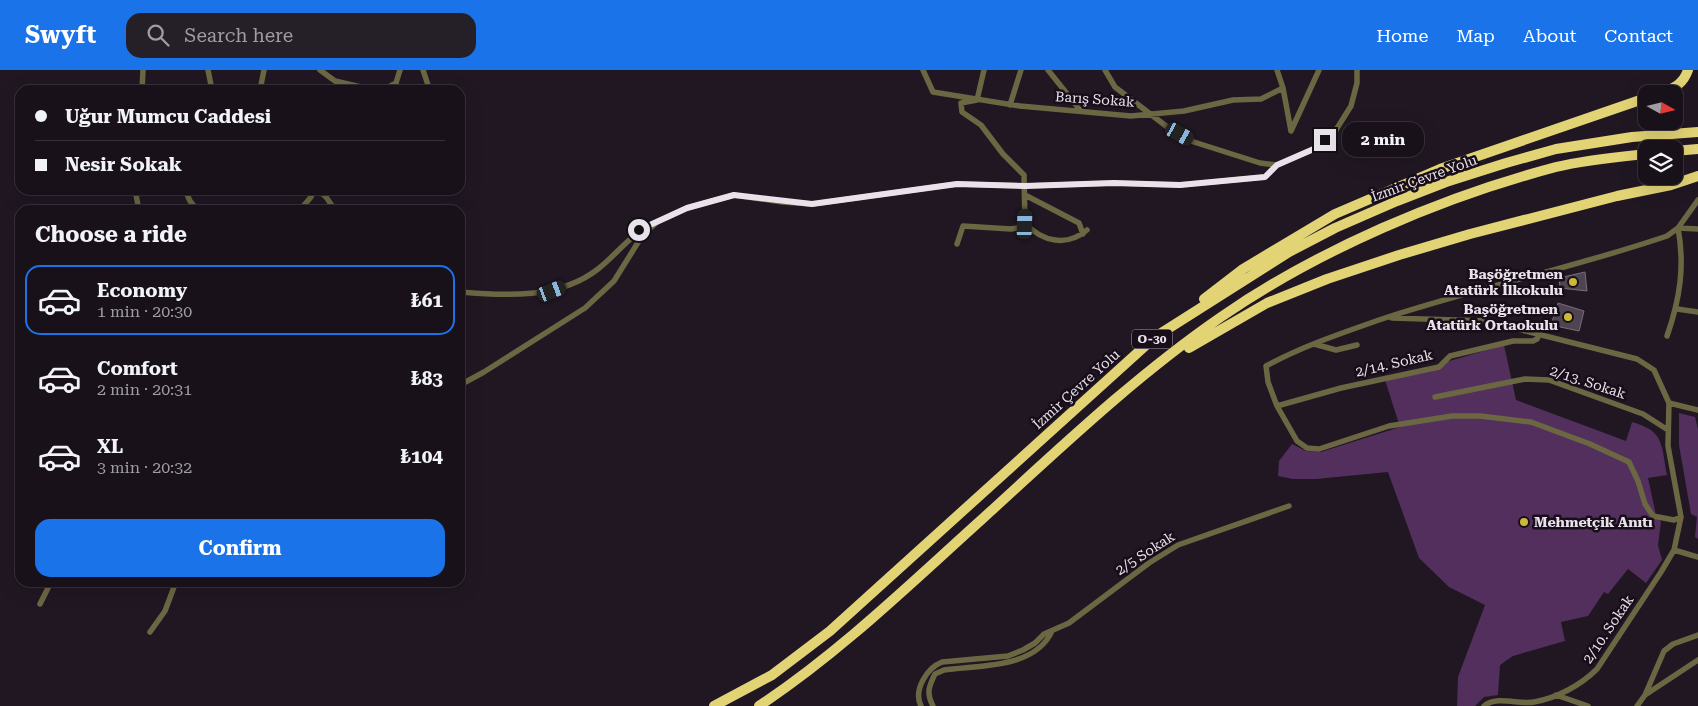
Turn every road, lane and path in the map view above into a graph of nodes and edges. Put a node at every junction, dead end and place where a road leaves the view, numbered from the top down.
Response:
1 (143, 70) edge
2 (208, 70) edge
3 (264, 70) edge
4 (320, 70) edge
5 (400, 70) edge
6 (423, 70) edge
7 (923, 70) edge
8 (984, 70) edge
9 (1021, 70) edge
10 (1048, 70) edge
11 (1105, 70) edge
12 (1277, 70) edge
13 (1319, 70) edge
14 (1357, 70) edge
15 (1688, 70) edge
16 (396, 83) joint
17 (142, 85) edge
18 (211, 85) edge
19 (261, 85) edge
20 (352, 85) edge
21 (392, 85) edge
22 (428, 85) edge
23 (1679, 85) edge
24 (1283, 88) junction
25 (977, 100) junction
26 (1638, 101) edge
27 (1010, 105) junction
28 (1080, 110) junction
29 (1150, 113) junction
30 (1698, 132) edge
31 (1698, 149) edge
32 (1683, 150) edge
33 (1638, 155) edge
34 (1277, 165) junction
35 (1698, 176) edge
36 (1025, 186) junction
37 (312, 195) edge
38 (321, 195) edge
39 (1025, 195) junction
40 (1698, 200) edge
41 (304, 205) edge
42 (330, 205) edge
43 (657, 222) junction
44 (1025, 224) junction
45 (1678, 228) junction
46 (1698, 229) edge
47 (957, 244) dead end
48 (465, 292) edge
49 (1677, 309) junction
50 (1698, 312) edge
51 (1386, 318) junction
52 (1540, 333) junction
53 (1667, 336) dead end
54 (1155, 337) junction
55 (1314, 344) junction
56 (1357, 345) dead end
57 (1164, 361) junction
58 (465, 382) edge
59 (1436, 397) dead end
60 (1670, 403) junction
61 (1277, 406) junction
62 (1698, 410) edge
63 (1668, 430) junction
64 (1289, 506) dead end
65 (1681, 517) junction
66 (1674, 550) junction
67 (1698, 557) edge
68 (48, 587) edge
69 (174, 587) edge
70 (40, 604) dead end
71 (1052, 631) junction
72 (150, 632) dead end
73 (1698, 635) edge
74 (1698, 660) edge
75 (1556, 695) junction
76 (1645, 695) junction
77 (714, 706) edge
78 (759, 706) edge
79 (921, 706) edge
80 (933, 706) edge
81 (1484, 706) edge
82 (1588, 706) edge
83 (1637, 706) edge

1 - 17 street
2 - 18 street
3 - 19 street
4 - 20 street
5 - 16 street
6 - 22 street
7 - 25 street, Barış Sokak
8 - 25 street
9 - 27 street
10 - 28 street
11 - 29 street
12 - 24 street
13 - 24 street
14 - 34 street
15 - 23 highway
16 - 21 street
24 - 29 street, Barış Sokak
25 - 27 street, Barış Sokak
25 - 36 street
26 - 54 highway
27 - 28 street, Barış Sokak
28 - 29 street, Barış Sokak
29 - 34 street
30 - 54 highway, İzmir Çevre Yolu / O-30
31 - 32 highway
33 - 57 highway, O-30
34 - 36 street
35 - 57 highway
36 - 39 street
36 - 43 street
37 - 41 street
38 - 42 street
39 - 44 street
39 - 44 street
40 - 45 street
43 - 48 street
43 - 58 street
44 - 47 street
45 - 46 street
45 - 49 street
45 - 51 street
49 - 50 street
49 - 53 street
51 - 52 street
51 - 55 street
52 - 60 street
52 - 61 street, 2/14. Sokak
54 - 77 highway, İzmir Çevre Yolu / O-30
55 - 56 street
55 - 61 street
57 - 78 highway, O-30
59 - 63 street, 2/13. Sokak
60 - 62 street
60 - 63 street
61 - 65 street
63 - 65 street
64 - 71 street, 2/5 Sokak
65 - 66 street, 2/10. Sokak
66 - 67 street
66 - 75 street, 2/10. Sokak
68 - 70 street
69 - 72 street
71 - 79 street, 2/5 Sokak
71 - 80 street, 2/5 Sokak
73 - 76 street
74 - 76 street
75 - 81 street, 2/10. Sokak
75 - 82 street
76 - 83 street

